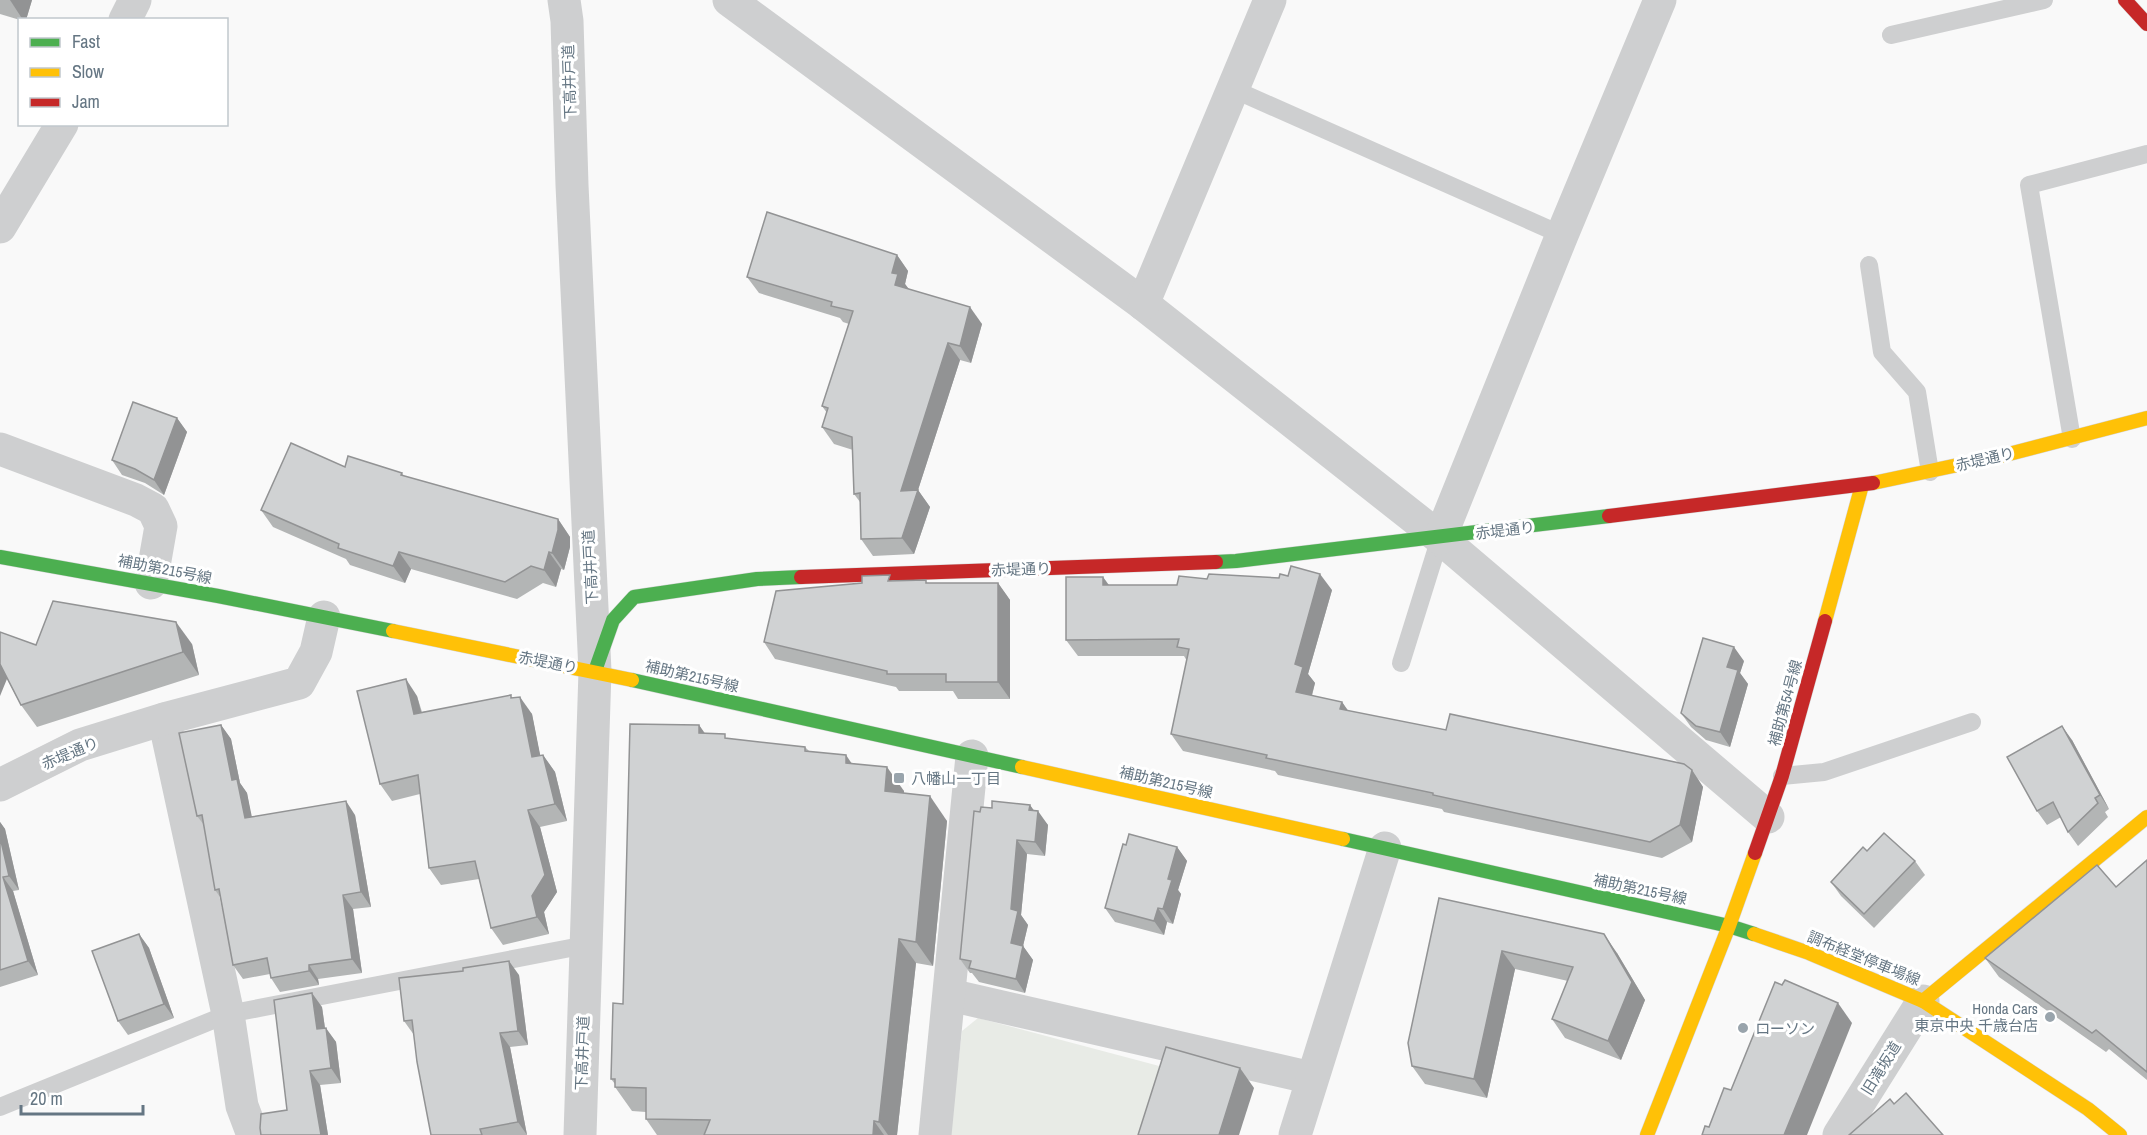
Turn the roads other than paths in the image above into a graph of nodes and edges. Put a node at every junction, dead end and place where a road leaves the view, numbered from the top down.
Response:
1 (135, 0) edge
2 (564, 0) edge
3 (729, 0) edge
4 (1270, 0) edge
5 (1660, 0) edge
6 (2044, 0) edge
7 (2125, 0) edge
8 (126, 18) edge
9 (2147, 24) edge
10 (1891, 35) dead end
11 (1233, 89) junction
12 (61, 126) edge
13 (2147, 154) edge
14 (0, 227) edge
15 (1562, 235) junction
16 (1869, 265) dead end
17 (1143, 304) junction
18 (2147, 418) edge
19 (2072, 439) junction
20 (0, 449) edge
21 (1930, 472) junction
22 (1862, 485) junction
23 (1440, 537) junction
24 (0, 557) edge
25 (151, 583) junction
26 (324, 617) junction
27 (1401, 663) dead end
28 (595, 671) junction
29 (164, 719) junction
30 (1972, 722) dead end
31 (972, 756) junction
32 (1782, 776) junction
33 (0, 785) edge
34 (2147, 816) edge
35 (1768, 817) junction
36 (1384, 848) junction
37 (1729, 926) junction
38 (586, 945) junction
39 (950, 995) junction
40 (1923, 1001) junction
41 (228, 1014) junction
42 (1312, 1078) junction
43 (0, 1107) edge
44 (584, 1134) edge
45 (253, 1135) edge
46 (935, 1135) edge
47 (1295, 1135) edge
48 (1647, 1135) edge
49 (1839, 1135) edge
50 (2120, 1135) edge

1 - 8 street
2 - 28 street, 下高井戸道
3 - 17 street
4 - 11 street
5 - 15 street
6 - 10 lane
7 - 9 street
11 - 15 lane
11 - 17 street
12 - 14 street
13 - 19 lane
15 - 23 street
16 - 21 lane
17 - 23 street
18 - 19 street, 赤堤通り
19 - 21 street, 赤堤通り
20 - 25 street
21 - 22 street, 赤堤通り
22 - 23 street, 赤堤通り
22 - 32 street, 補助第54号線
23 - 27 lane
23 - 28 street, 赤堤通り
23 - 35 street
24 - 25 street, 補助第215号線
25 - 26 street, 補助第215号線
26 - 28 street, 赤堤通り
26 - 29 street, 赤堤通り
28 - 31 street, 補助第215号線
28 - 38 street, 下高井戸道
29 - 33 street, 赤堤通り
29 - 41 street
30 - 32 lane
31 - 36 street, 補助第215号線
31 - 39 street
32 - 35 street, 補助第54号線
34 - 40 street, 調布経堂停車場線
35 - 37 street, 補助第54号線
36 - 37 street, 補助第215号線
36 - 42 street
37 - 40 street, 調布経堂停車場線
37 - 48 street
38 - 41 lane
38 - 44 street, 下高井戸道
39 - 42 street
39 - 46 street
40 - 49 street, 旧滝坂道
40 - 50 street
41 - 43 lane
41 - 45 street
42 - 47 street

